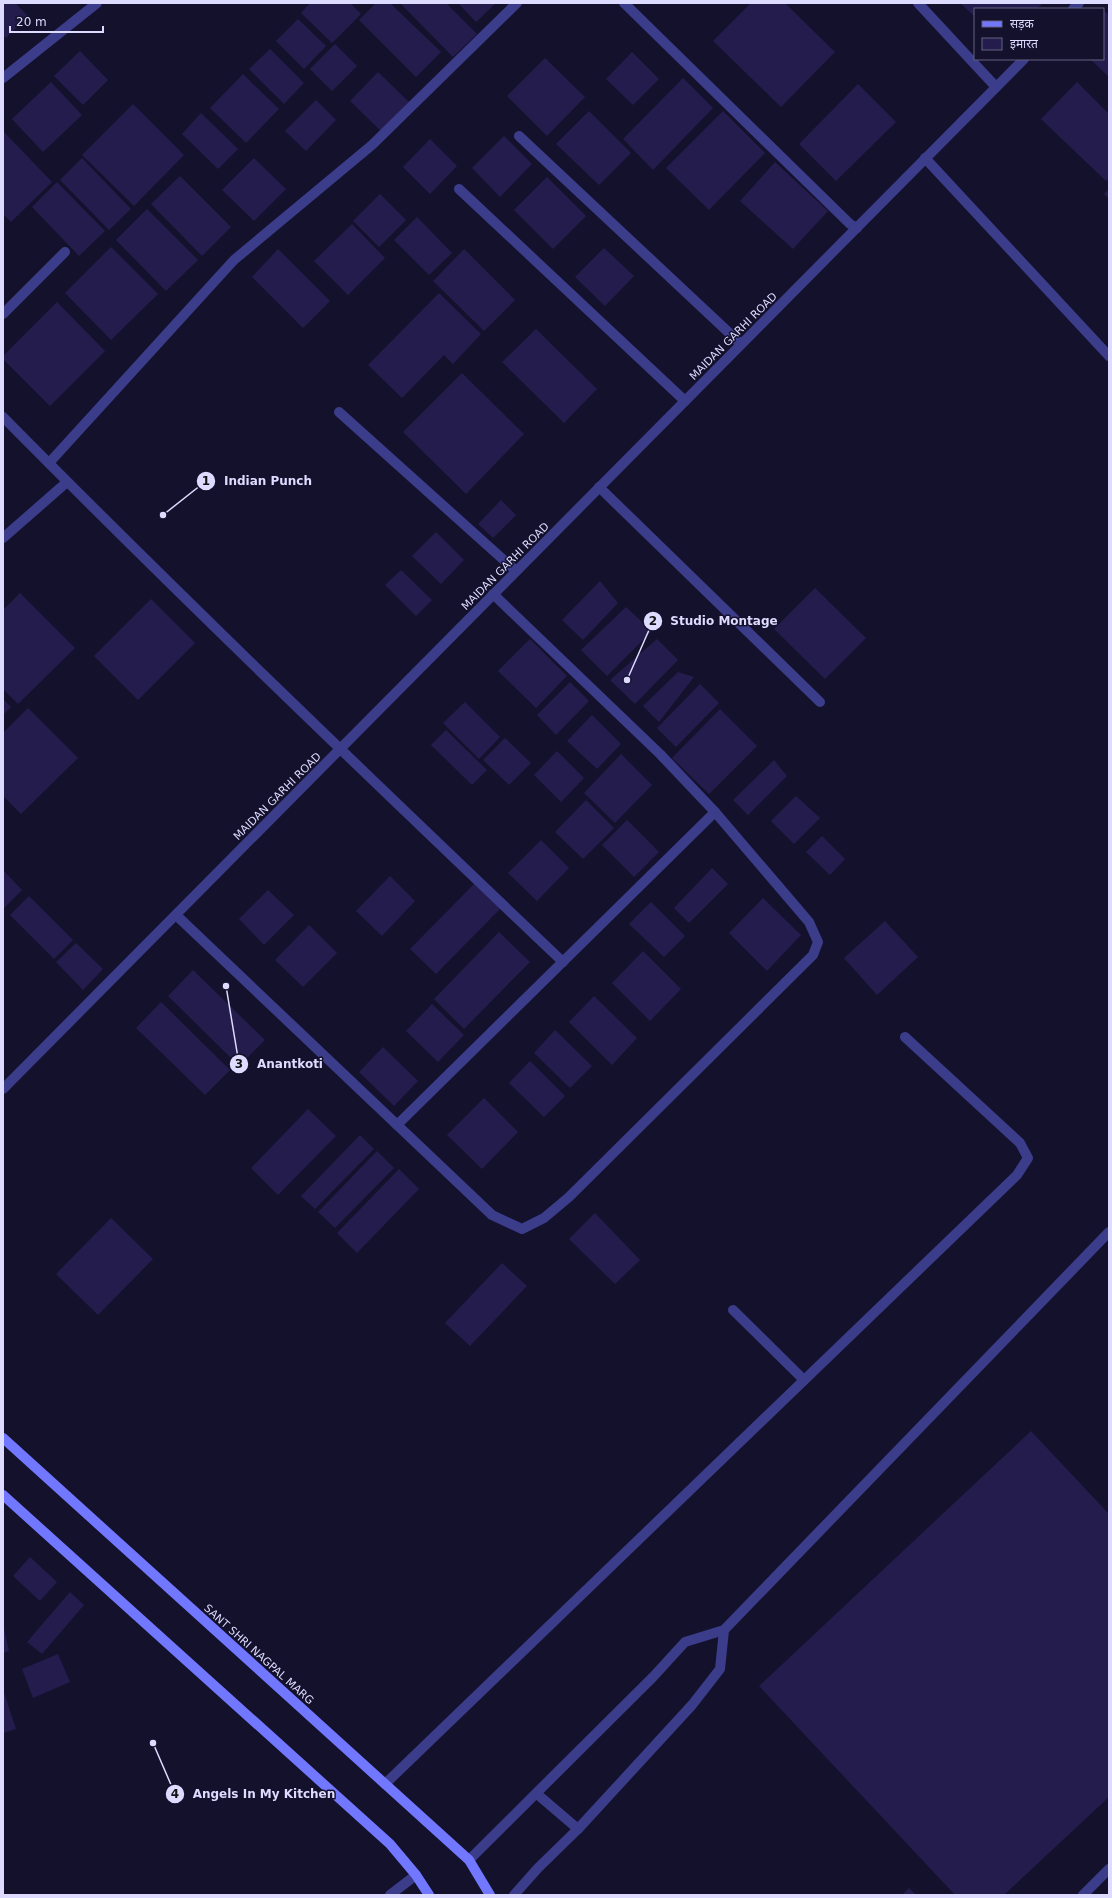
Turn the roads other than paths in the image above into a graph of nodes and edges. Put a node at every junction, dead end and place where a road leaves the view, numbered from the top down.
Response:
1 (96, 3) edge
2 (517, 3) edge
3 (624, 3) edge
4 (918, 3) edge
5 (1023, 60) edge
6 (3, 78) edge
7 (996, 87) junction
8 (519, 136) dead end
9 (925, 158) junction
10 (458, 189) dead end
11 (857, 228) junction
12 (65, 252) dead end
13 (3, 314) edge
14 (741, 344) junction
15 (1109, 356) edge
16 (685, 401) junction
17 (340, 412) dead end
18 (3, 417) edge
19 (49, 463) junction
20 (67, 482) junction
21 (599, 488) junction
22 (3, 538) edge
23 (516, 571) junction
24 (494, 594) junction
25 (820, 702) dead end
26 (340, 749) junction
27 (715, 812) junction
28 (176, 915) junction
29 (562, 962) junction
30 (905, 1037) dead end
31 (3, 1089) edge
32 (397, 1125) junction
33 (1109, 1232) edge
34 (733, 1310) dead end
35 (804, 1380) junction
36 (3, 1438) edge
37 (3, 1495) edge
38 (724, 1630) junction
39 (385, 1784) junction
40 (537, 1794) junction
41 (578, 1829) junction
42 (469, 1860) junction
43 (1109, 1869) edge
44 (416, 1875) junction
45 (390, 1895) edge
46 (429, 1895) edge
47 (490, 1895) edge
48 (514, 1895) edge
49 (1083, 1895) edge

1 - 6 street
2 - 19 street
3 - 11 street
4 - 7 street
5 - 7 street, MAIDAN GARHI ROAD
7 - 9 street, MAIDAN GARHI ROAD
8 - 14 street
9 - 11 street, MAIDAN GARHI ROAD
9 - 15 street
10 - 16 street
11 - 14 street, MAIDAN GARHI ROAD
12 - 13 street
14 - 16 street, MAIDAN GARHI ROAD
16 - 21 street, MAIDAN GARHI ROAD
17 - 23 street
18 - 19 street
19 - 20 street
20 - 22 street
20 - 26 street
21 - 23 street, MAIDAN GARHI ROAD
21 - 25 street
23 - 24 street, MAIDAN GARHI ROAD
24 - 26 street, MAIDAN GARHI ROAD
24 - 27 street
26 - 28 street, MAIDAN GARHI ROAD
26 - 29 street
27 - 29 street
27 - 32 street
28 - 31 street, MAIDAN GARHI ROAD
28 - 32 street
29 - 32 street
30 - 35 street
33 - 38 street
34 - 35 street
35 - 39 street
36 - 39 main road, SANT SHRI NAGPAL MARG
37 - 44 main road
38 - 40 street
38 - 41 street
39 - 42 main road, SANT SHRI NAGPAL MARG
40 - 41 street
40 - 42 street
41 - 48 street
42 - 47 main road, SANT SHRI NAGPAL MARG
43 - 49 street
44 - 45 street
44 - 46 main road

